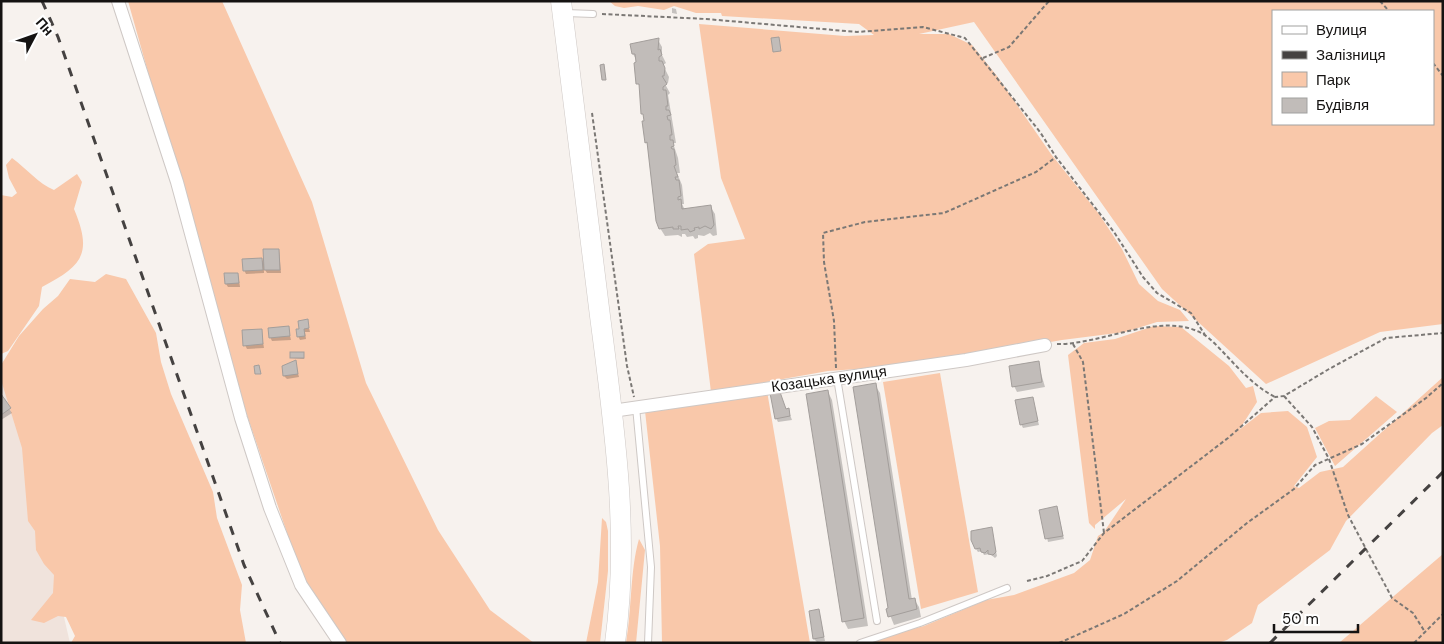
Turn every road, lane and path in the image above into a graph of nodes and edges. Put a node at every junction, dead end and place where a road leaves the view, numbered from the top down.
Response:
1 (118, 1) edge
2 (1049, 1) edge
3 (561, 7) edge
4 (593, 14) joint
5 (983, 58) junction
6 (1434, 64) edge
7 (1443, 76) edge
8 (591, 108) dead end
9 (1056, 157) junction
10 (1443, 333) edge
11 (1205, 335) junction
12 (1073, 343) junction
13 (1045, 346) joint
14 (836, 378) junction
15 (1443, 383) edge
16 (1284, 396) junction
17 (1274, 397) junction
18 (636, 407) junction
19 (612, 411) junction
20 (1329, 459) junction
21 (1104, 532) junction
22 (1027, 581) dead end
23 (1007, 588) dead end
24 (1443, 614) edge
25 (877, 621) dead end
26 (1425, 632) junction
27 (340, 643) edge
28 (615, 643) edge
29 (648, 643) edge
30 (860, 643) edge
31 (1059, 643) edge
32 (1414, 643) edge

1 - 27 street
2 - 5 path
3 - 4 lane
3 - 19 main road
4 - 5 path
5 - 9 path
6 - 7 path
8 - 18 path
9 - 11 path
9 - 14 path
10 - 16 path
11 - 12 path
11 - 17 path
12 - 13 path
12 - 21 path
13 - 14 street, Козацька вулиця
14 - 18 street, Козацька вулиця
14 - 25 lane
15 - 20 path
16 - 17 path
16 - 20 path
17 - 21 path
18 - 19 street, Козацька вулиця
18 - 29 lane
19 - 28 main road
20 - 26 path
20 - 31 path
21 - 22 path
23 - 30 lane
24 - 26 path
26 - 32 path

